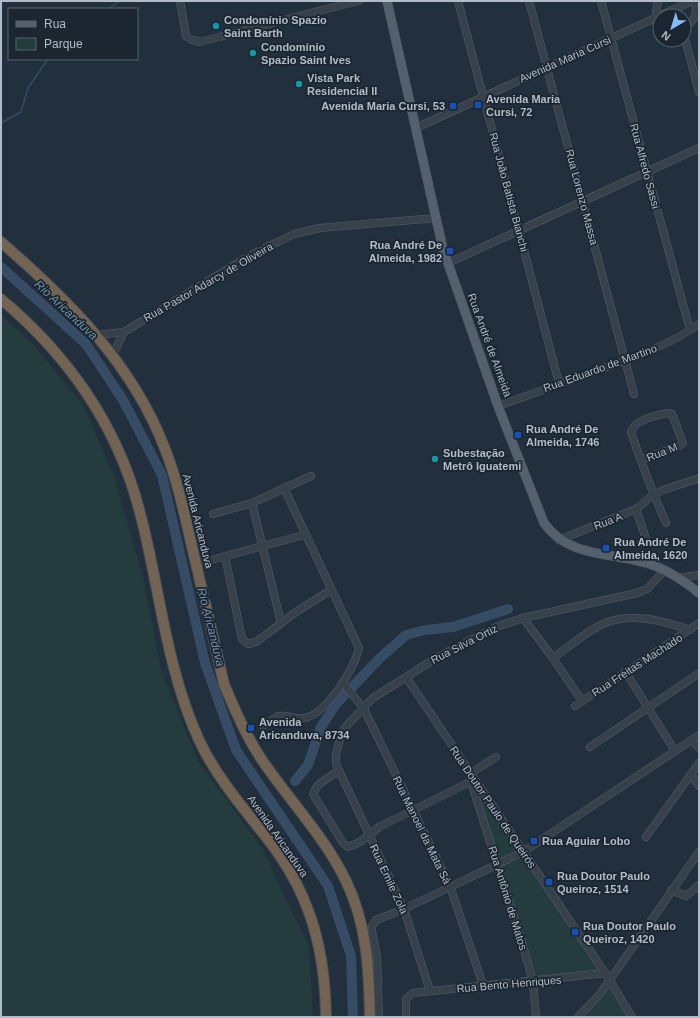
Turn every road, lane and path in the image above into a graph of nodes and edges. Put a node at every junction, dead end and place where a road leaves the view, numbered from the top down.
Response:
1 (180, 1) edge
2 (358, 1) edge
3 (387, 1) edge
4 (458, 1) edge
5 (529, 1) edge
6 (601, 1) edge
7 (693, 1) edge
8 (679, 8) edge
9 (652, 21) edge
10 (692, 21) edge
11 (611, 38) junction
12 (687, 48) edge
13 (547, 67) junction
14 (699, 92) edge
15 (483, 97) junction
16 (416, 128) junction
17 (699, 148) edge
18 (647, 171) junction
19 (583, 200) junction
20 (436, 218) junction
21 (519, 230) junction
22 (1, 242) edge
23 (448, 263) junction
24 (1, 299) edge
25 (699, 324) edge
26 (690, 330) junction
27 (124, 332) junction
28 (97, 335) junction
29 (113, 355) junction
30 (626, 360) junction
31 (559, 383) junction
32 (634, 394) dead end
33 (498, 406) junction
34 (640, 460) junction
35 (311, 476) dead end
36 (699, 478) edge
37 (284, 488) junction
38 (653, 495) junction
39 (252, 503) junction
40 (636, 509) junction
41 (214, 514) dead end
42 (666, 523) dead end
43 (304, 535) junction
44 (560, 540) junction
45 (647, 542) dead end
46 (263, 545) junction
47 (225, 556) junction
48 (196, 564) junction
49 (660, 569) junction
50 (699, 574) edge
51 (678, 578) junction
52 (331, 590) junction
53 (699, 593) edge
54 (523, 618) junction
55 (281, 623) junction
56 (699, 623) edge
57 (690, 630) junction
58 (553, 658) junction
59 (625, 671) junction
60 (699, 673) edge
61 (406, 677) junction
62 (345, 686) junction
63 (582, 701) junction
64 (575, 706) dead end
65 (648, 707) junction
66 (364, 709) junction
67 (263, 726) dead end
68 (699, 735) edge
69 (691, 740) junction
70 (590, 747) dead end
71 (699, 748) edge
72 (675, 751) junction
73 (496, 758) dead end
74 (699, 763) edge
75 (338, 770) junction
76 (691, 774) junction
77 (472, 778) junction
78 (699, 786) edge
79 (413, 810) junction
80 (369, 835) junction
81 (646, 837) dead end
82 (523, 852) junction
83 (699, 852) edge
84 (498, 865) junction
85 (699, 885) edge
86 (450, 886) junction
87 (671, 890) junction
88 (404, 909) junction
89 (607, 976) junction
90 (533, 982) junction
91 (483, 985) junction
92 (430, 992) junction
93 (326, 1017) edge
94 (370, 1017) edge
95 (378, 1017) edge
96 (406, 1017) edge
97 (536, 1017) edge
98 (578, 1017) edge
99 (632, 1017) edge

1 - 2 street
3 - 16 main road, Rua André de Almeida
4 - 15 street, Rua João Batista Bianchi
5 - 13 street, Rua Lorenzo Massa
6 - 11 street, Rua Alfredo Sassi
7 - 8 street, Avenida Maria Cursi
7 - 10 street
9 - 11 street, Avenida Maria Cursi
11 - 13 street, Avenida Maria Cursi
11 - 18 street, Rua Alfredo Sassi
12 - 14 street
13 - 15 street, Avenida Maria Cursi
13 - 19 street, Rua Lorenzo Massa
15 - 16 street, Avenida Maria Cursi
15 - 21 street, Rua João Batista Bianchi
16 - 20 main road, Rua André de Almeida
17 - 18 street
18 - 19 street
18 - 26 street, Rua Alfredo Sassi
19 - 21 street
19 - 30 street, Rua Lorenzo Massa
20 - 23 main road, Rua André de Almeida
20 - 27 street, Rua Pastor Adarcy de Oliveira
21 - 23 street
21 - 31 street, Rua João Batista Bianchi
22 - 28 highway, Avenida Aricanduva
23 - 33 main road, Rua André de Almeida
24 - 93 highway, Avenida Aricanduva
25 - 26 street, Rua Eduardo de Martino
26 - 30 street, Rua Eduardo de Martino
27 - 28 street, Rua Pastor Adarcy de Oliveira
27 - 29 street
28 - 29 highway, Avenida Aricanduva
29 - 48 highway, Avenida Aricanduva
30 - 31 street, Rua Eduardo de Martino
30 - 32 street, Rua Lorenzo Massa
31 - 33 street, Rua Eduardo de Martino
33 - 44 main road, Rua André de Almeida
34 - 34 street, Rua M
34 - 38 street
35 - 37 street
36 - 38 street, Rua A
37 - 39 street
37 - 43 street
38 - 40 street, Rua A
38 - 42 street
39 - 41 street
39 - 46 street
40 - 44 street, Rua A
40 - 45 street
43 - 46 street
43 - 52 street
44 - 49 main road, Rua André de Almeida
46 - 47 street
46 - 55 street
47 - 48 street
47 - 55 street
48 - 94 highway, Avenida Aricanduva
49 - 51 main road, Rua André de Almeida
49 - 54 street, Rua Silva Ortiz
50 - 51 street
51 - 53 main road, Rua André de Almeida
52 - 55 street
52 - 62 street
54 - 58 street
54 - 61 street, Rua Silva Ortiz
56 - 57 street, Rua Freitas Machado
57 - 58 street
57 - 59 street, Rua Freitas Machado
58 - 63 street
59 - 63 street, Rua Freitas Machado
59 - 65 street
60 - 65 street
61 - 66 street, Rua Silva Ortiz
61 - 77 street, Rua Doutor Paulo de Queirós
62 - 66 street, Rua Manoel da Mata Sá
62 - 67 street
63 - 64 street, Rua Freitas Machado
65 - 70 street
65 - 72 street
66 - 75 street, Rua Silva Ortiz
66 - 79 street, Rua Manoel da Mata Sá
68 - 69 street
69 - 71 street
69 - 72 street
72 - 82 street
73 - 77 street
74 - 76 street
75 - 80 street, Rua Emile Zola
75 - 80 street
76 - 78 street
76 - 81 street
77 - 79 street
77 - 82 street, Rua Doutor Paulo de Queirós
77 - 84 street, Rua Antônio de Matos
79 - 80 street
79 - 86 street, Rua Manoel da Mata Sá
80 - 88 street, Rua Emile Zola
82 - 84 street
82 - 89 street, Rua Doutor Paulo de Queirós
83 - 87 street
84 - 86 street
84 - 90 street, Rua Antônio de Matos
85 - 87 street
86 - 88 street
86 - 91 street, Rua Manoel da Mata Sá
87 - 89 street
88 - 92 street, Rua Emile Zola
88 - 95 street
89 - 90 street, Rua Bento Henriques
89 - 98 street
89 - 99 street, Rua Doutor Paulo de Queirós
90 - 91 street, Rua Bento Henriques
90 - 97 street, Rua Antônio de Matos
91 - 92 street, Rua Bento Henriques
92 - 96 street, Rua Bento Henriques

